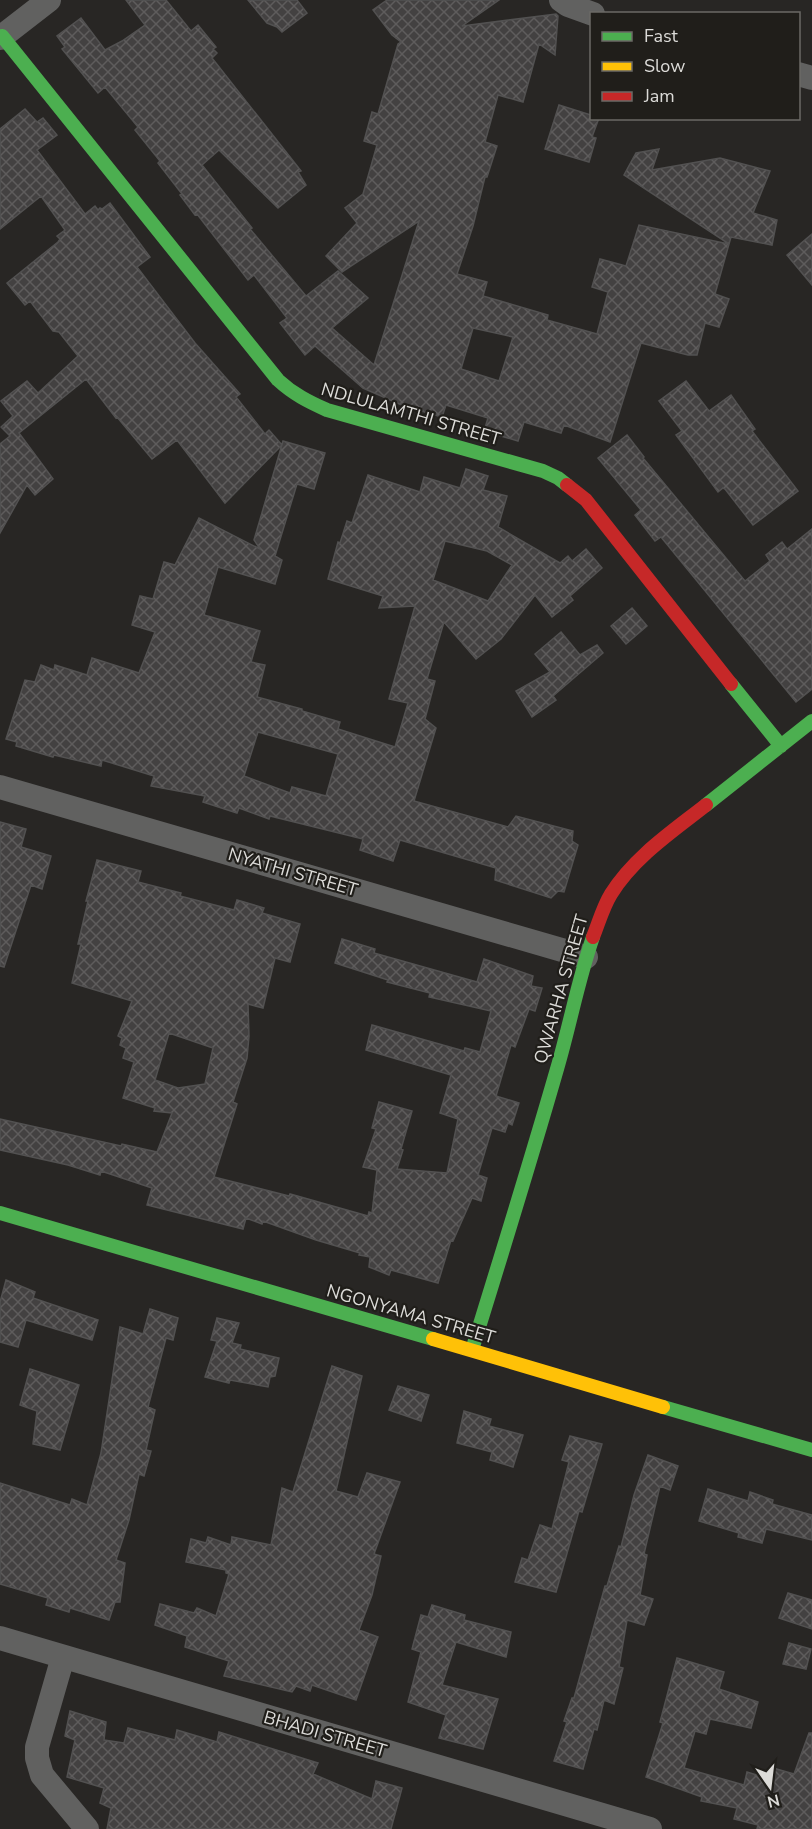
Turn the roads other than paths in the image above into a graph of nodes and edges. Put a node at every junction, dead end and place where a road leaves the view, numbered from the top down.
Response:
1 (49, 0) edge
2 (561, 0) edge
3 (590, 13) edge
4 (1, 37) edge
5 (812, 721) edge
6 (781, 746) junction
7 (0, 787) edge
8 (586, 957) junction
9 (0, 1213) edge
10 (472, 1350) junction
11 (812, 1450) edge
12 (0, 1638) edge
13 (63, 1657) junction
14 (87, 1829) edge
15 (650, 1829) edge

1 - 4 street
2 - 3 street
4 - 6 street, NDLULAMTHI STREET
5 - 6 street, QWARHA STREET
6 - 8 street, QWARHA STREET
7 - 8 street, NYATHI STREET
8 - 10 street, QWARHA STREET
9 - 10 street, NGONYAMA STREET
10 - 11 street, NGONYAMA STREET
12 - 13 street, BHADI STREET
13 - 14 street
13 - 15 street, BHADI STREET

